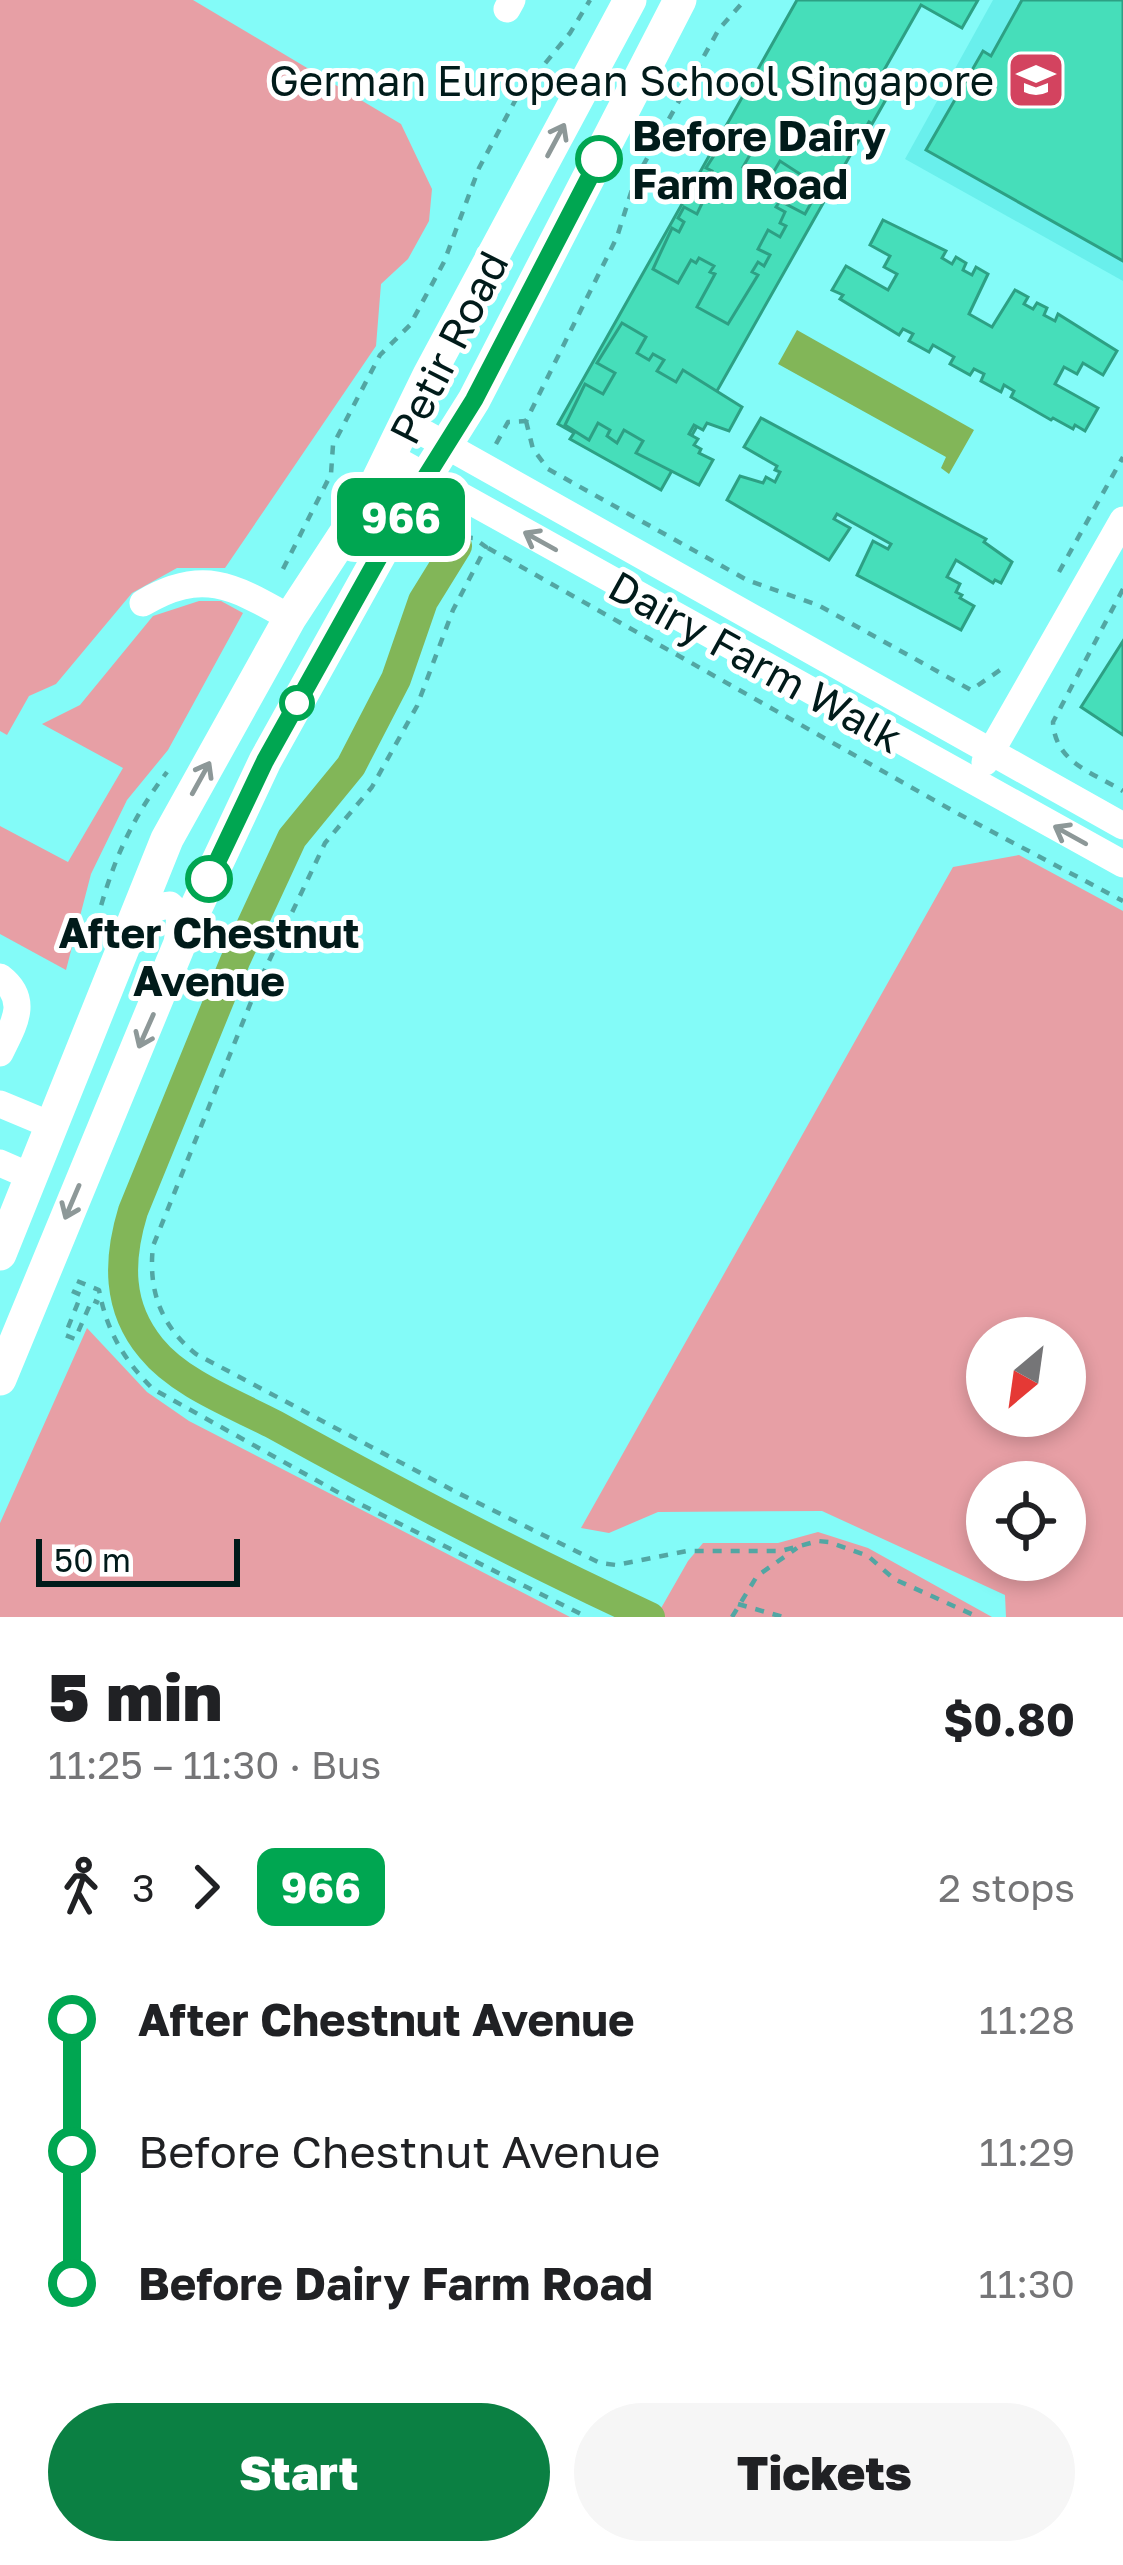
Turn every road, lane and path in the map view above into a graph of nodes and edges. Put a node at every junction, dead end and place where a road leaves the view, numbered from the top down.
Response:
1 (631, 0) edge
2 (680, 0) edge
3 (745, 0) edge
4 (508, 422) dead end
5 (526, 422) junction
6 (408, 424) junction
7 (446, 445) junction
8 (391, 457) junction
9 (1123, 457) edge
10 (426, 478) junction
11 (1123, 520) edge
12 (444, 536) dead end
13 (486, 547) junction
14 (1059, 573) dead end
15 (1123, 589) edge
16 (143, 603) dead end
17 (290, 618) junction
18 (1008, 665) dead end
19 (993, 750) junction
20 (973, 781) junction
21 (1123, 790) edge
22 (1123, 826) edge
23 (1123, 864) edge
24 (1123, 901) edge
25 (125, 945) junction
26 (171, 968) junction
27 (0, 977) edge
28 (0, 1053) edge
29 (0, 1104) edge
30 (53, 1126) junction
31 (0, 1163) edge
32 (32, 1177) junction
33 (0, 1254) edge
34 (77, 1281) dead end
35 (72, 1291) dead end
36 (101, 1304) junction
37 (0, 1379) edge
38 (801, 1545) junction
39 (738, 1604) junction
40 (587, 1617) edge
41 (732, 1617) edge
42 (782, 1617) edge
43 (978, 1617) edge

6 -> 1 main road, Petir Road
2 - 7 main road, Petir Road
3 - 5 path
4 - 5 path
5 - 18 path
6 - 7 street, Dairy Farm Walk
6 - 8 main road, Petir Road
7 - 10 main road, Petir Road
7 - 19 street, Dairy Farm Walk
8 - 10 street, Dairy Farm Walk
8 - 17 main road, Petir Road
9 - 14 path
20 -> 10 street, Dairy Farm Walk
10 - 26 main road, Petir Road
11 - 19 street
12 - 13 path
13 - 24 path
13 - 38 path
15 - 21 path
16 - 17 street
25 -> 17 main road, Petir Road
19 - 20 street
19 - 22 street, Dairy Farm Walk
23 -> 20 street, Dairy Farm Walk
25 - 26 street, Petir Road
25 - 30 main road, Petir Road
26 -> 37 main road, Petir Road
27 - 28 street
29 - 30 street
30 - 32 main road, Petir Road
31 - 32 street
32 - 33 main road, Petir Road
34 - 36 path
35 - 36 path
36 - 40 path
38 - 39 path
38 - 43 path
39 - 41 path
39 - 42 path

